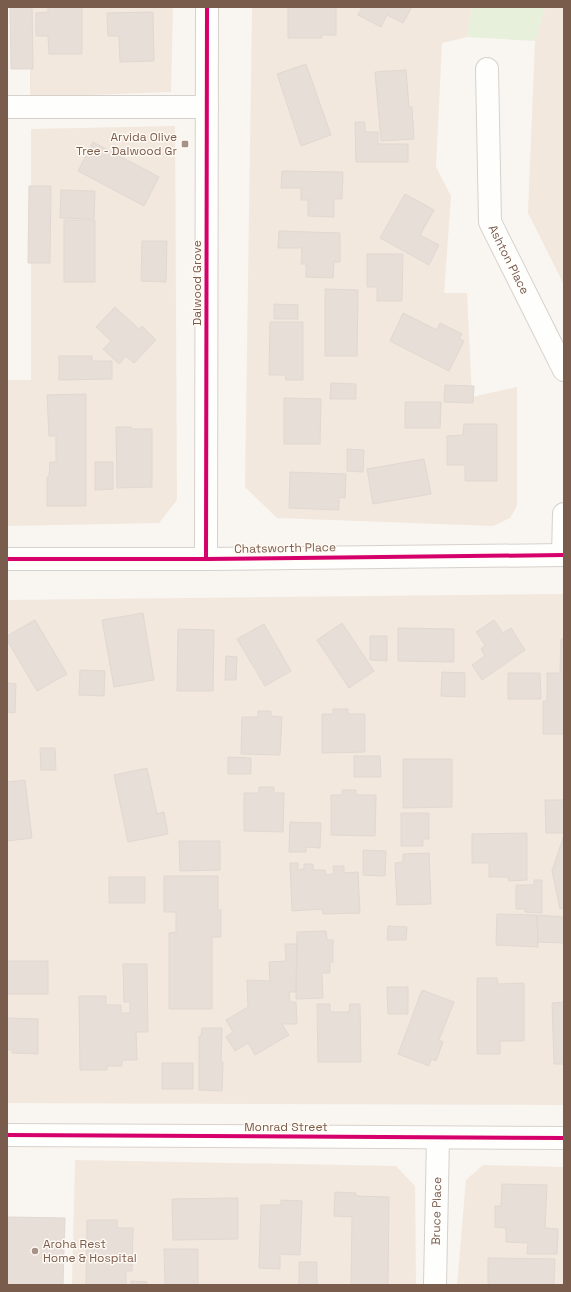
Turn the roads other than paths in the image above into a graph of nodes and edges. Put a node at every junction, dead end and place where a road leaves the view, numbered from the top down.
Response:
1 (207, 7) edge
2 (487, 68) dead end
3 (7, 107) edge
4 (208, 107) junction
5 (564, 370) edge
6 (564, 514) edge
7 (563, 555) edge
8 (7, 559) edge
9 (206, 559) junction
10 (7, 1135) edge
11 (438, 1138) junction
12 (564, 1138) edge
13 (435, 1285) edge

1 - 4 street, Dalwood Grove
2 - 5 street, Ashton Place
3 - 4 street
4 - 9 street, Dalwood Grove
6 - 7 street
7 - 9 street, Chatsworth Place
8 - 9 street, Chatsworth Place
10 - 11 street, Monrad Street
11 - 12 street, Monrad Street
11 - 13 street, Bruce Place

